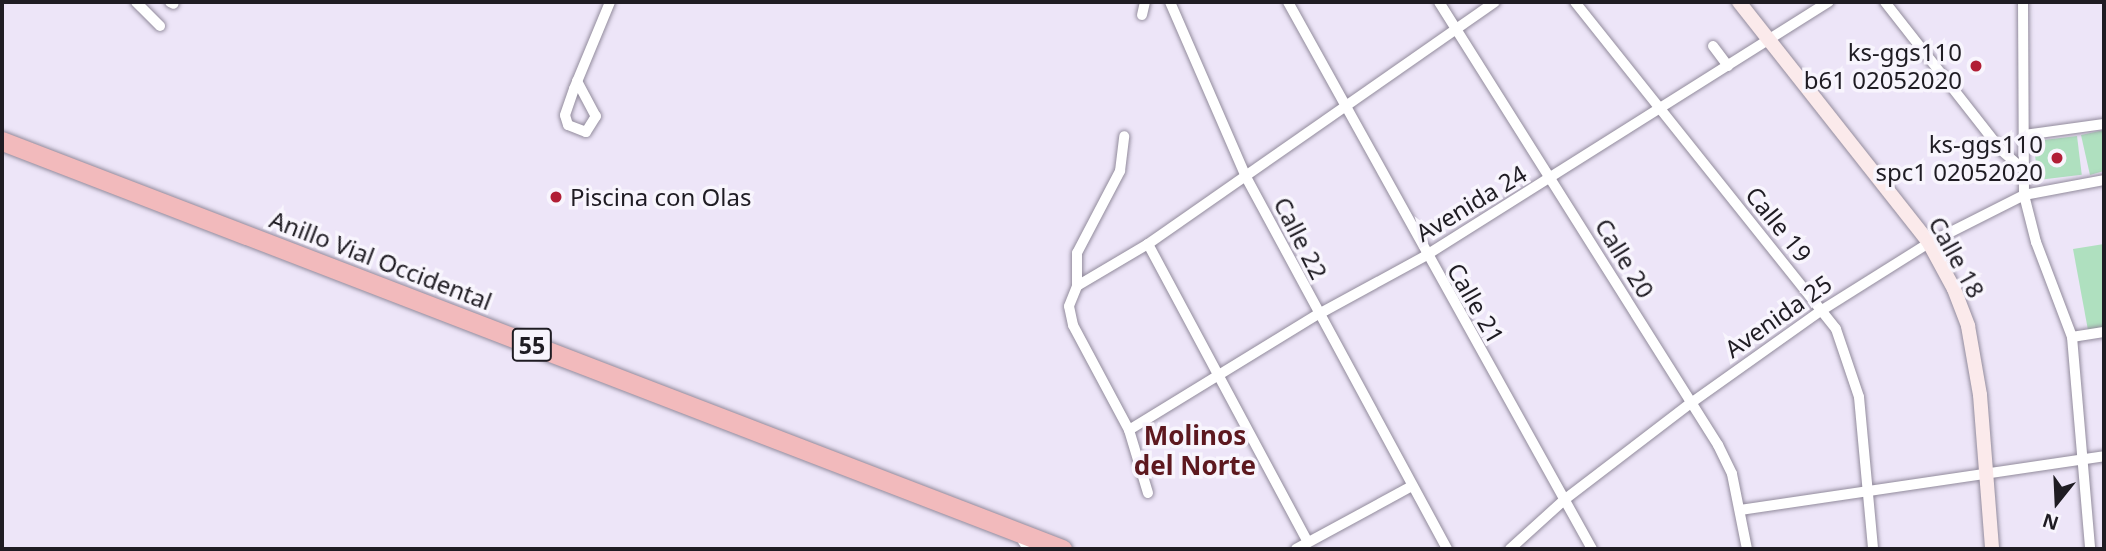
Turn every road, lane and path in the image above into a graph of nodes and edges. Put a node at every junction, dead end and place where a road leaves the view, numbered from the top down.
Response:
1 (136, 2) edge
2 (610, 2) edge
3 (1145, 2) edge
4 (1170, 2) edge
5 (1288, 2) edge
6 (1439, 2) edge
7 (1495, 2) edge
8 (1575, 2) edge
9 (1739, 2) edge
10 (1829, 2) edge
11 (1885, 2) edge
12 (2023, 2) edge
13 (1142, 15) dead end
14 (160, 26) dead end
15 (1455, 29) junction
16 (1770, 41) junction
17 (1713, 46) dead end
18 (1728, 66) junction
19 (577, 82) dead end
20 (1349, 106) junction
21 (1662, 111) junction
22 (2104, 124) edge
23 (2024, 135) junction
24 (1124, 136) dead end
25 (2, 141) edge
26 (2024, 170) junction
27 (1246, 177) junction
28 (1550, 179) junction
29 (2104, 180) edge
30 (2024, 195) junction
31 (1929, 243) junction
32 (1148, 244) junction
33 (1426, 256) junction
34 (1077, 286) junction
35 (1822, 310) junction
36 (1317, 315) junction
37 (2104, 332) edge
38 (2072, 337) junction
39 (1221, 376) junction
40 (1691, 403) junction
41 (1129, 430) junction
42 (2104, 456) edge
43 (2082, 461) junction
44 (1986, 472) junction
45 (1410, 487) junction
46 (1867, 491) junction
47 (1148, 493) dead end
48 (1564, 500) junction
49 (1740, 510) junction
50 (1017, 531) junction
51 (1307, 541) junction
52 (1028, 549) edge
53 (1062, 549) edge
54 (1296, 549) edge
55 (1447, 549) edge
56 (1510, 549) edge
57 (1592, 549) edge
58 (1747, 549) edge
59 (1873, 549) edge
60 (1992, 549) edge
61 (2090, 549) edge

1 - 14 street
2 - 19 street
3 - 13 street
4 - 27 street, Calle 22
5 - 20 street, Calle 21
6 - 15 street, Calle 20
7 - 15 street
8 - 21 street, Calle 19
9 - 16 street, Calle 18
10 - 16 street, Avenida 24
11 - 26 street
12 - 23 street
15 - 20 street
15 - 28 street, Calle 20
16 - 18 street, Avenida 24
16 - 31 street, Calle 18
17 - 18 street
18 - 21 street, Avenida 24
20 - 27 street
20 - 33 street, Calle 21
21 - 28 street, Avenida 24
21 - 35 street, Calle 19
22 - 23 street
23 - 26 street
24 - 34 street
25 - 50 highway, Anillo Vial Occidental / 55
26 - 30 street
27 - 32 street
27 - 36 street, Calle 22
28 - 33 street, Avenida 24
28 - 40 street, Calle 20
29 - 30 street, Avenida 25
30 - 31 street, Avenida 25
30 - 38 street
31 - 35 street, Avenida 25
31 - 44 street, Calle 18
32 - 34 street
32 - 39 street
33 - 36 street, Avenida 24
33 - 48 street, Calle 21
34 - 41 street
35 - 40 street, Avenida 25
35 - 46 street, Calle 19
36 - 39 street, Avenida 24
36 - 45 street, Calle 22
37 - 38 street
38 - 43 street
39 - 41 street, Avenida 24
39 - 51 street
40 - 48 street, Avenida 25
40 - 49 street, Calle 20
41 - 47 street
42 - 43 street
43 - 44 street
43 - 61 street
44 - 46 street
44 - 60 street, Calle 18
45 - 51 street
45 - 55 street, Calle 22
46 - 49 street
46 - 59 street, Calle 19
48 - 56 street, Avenida 25
48 - 57 street, Calle 21
49 - 58 street, Calle 20
50 - 52 street
50 - 53 highway, Anillo Vial Occidental / 55
51 - 54 street

